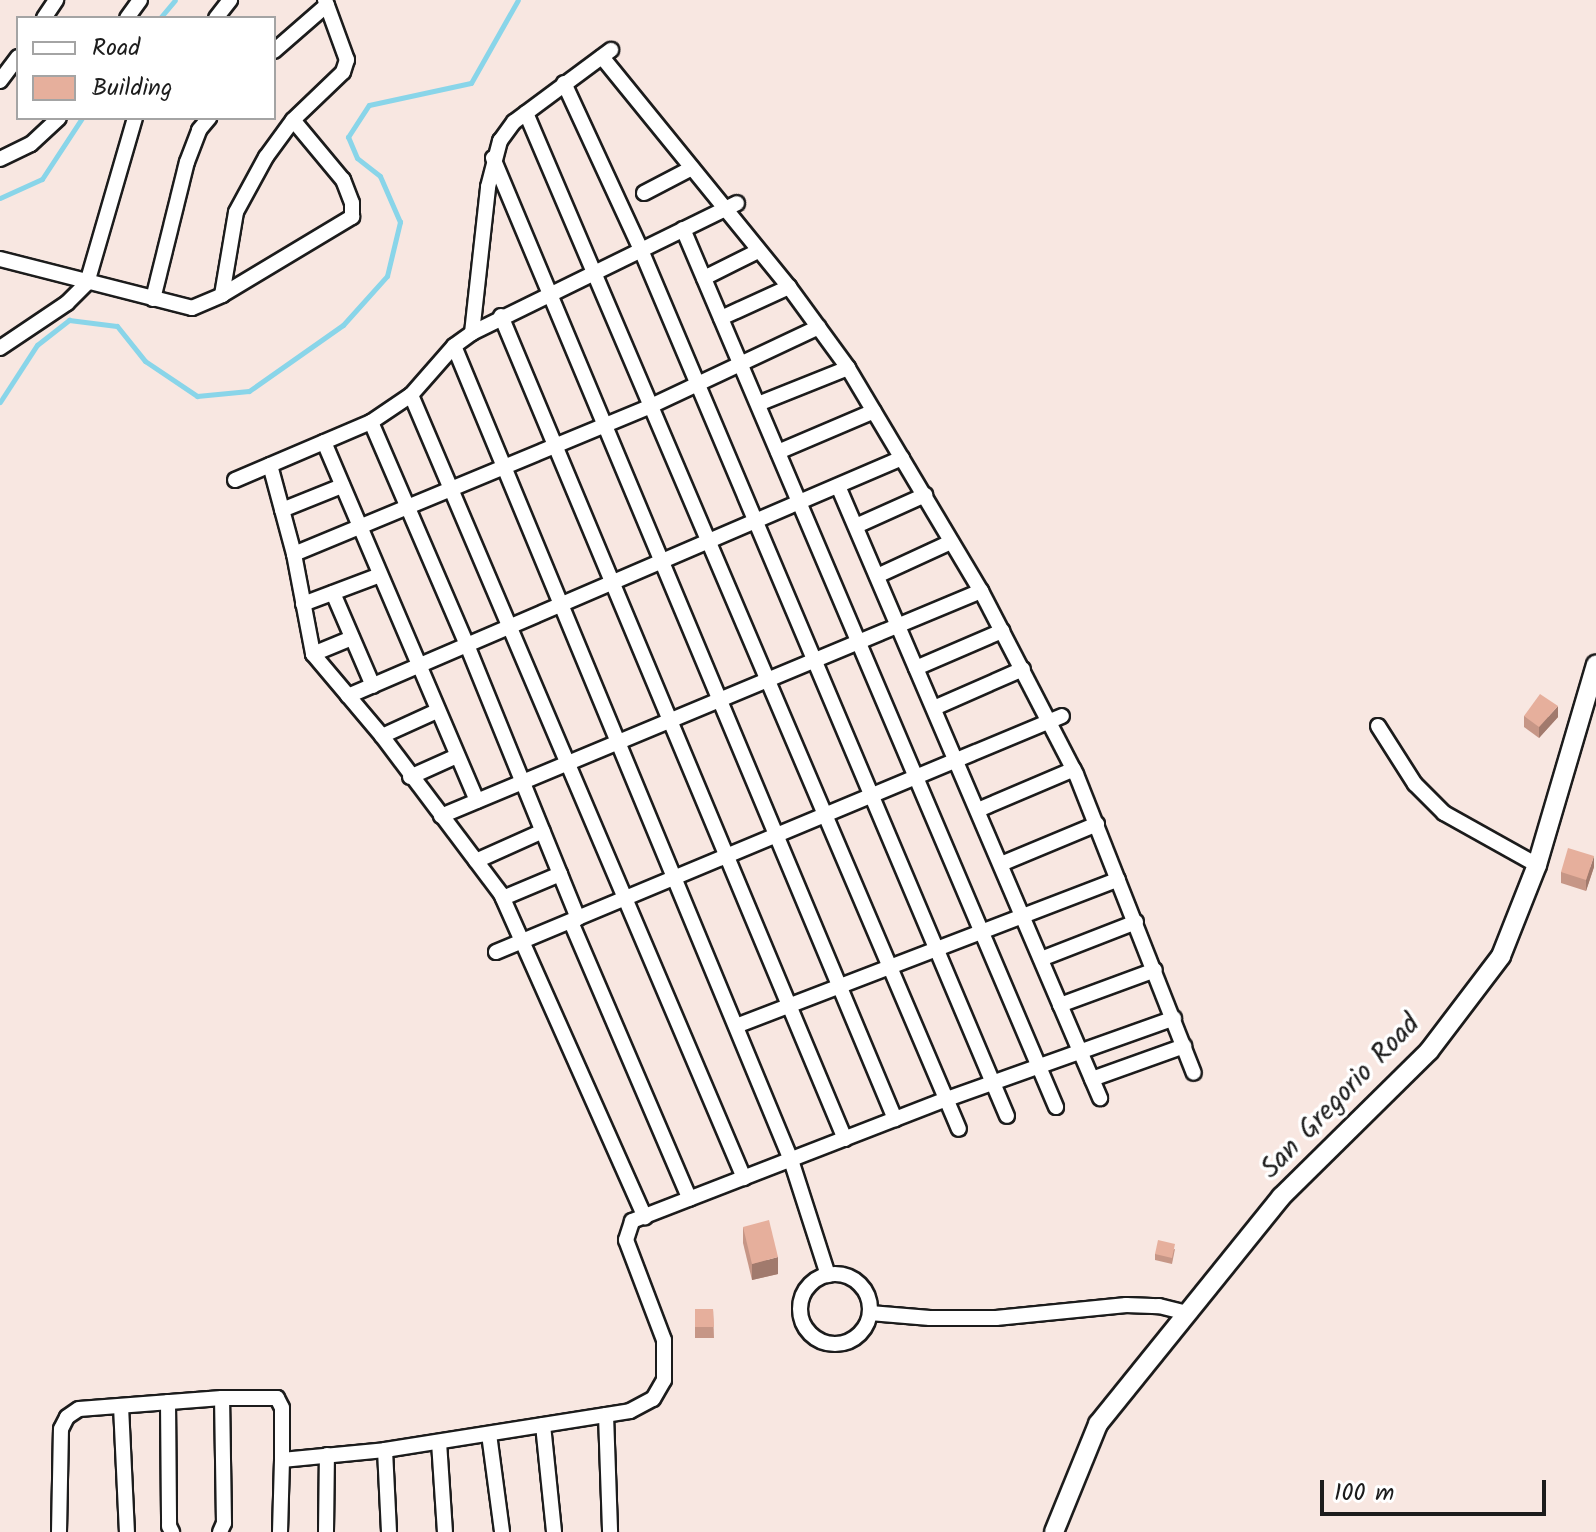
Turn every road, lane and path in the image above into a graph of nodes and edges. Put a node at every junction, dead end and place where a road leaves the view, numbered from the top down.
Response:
1 (230, 0) edge
2 (326, 2) edge
3 (218, 16) edge
4 (276, 49) edge
5 (16, 60) edge
6 (0, 81) edge
7 (564, 83) junction
8 (526, 113) junction
9 (57, 120) edge
10 (134, 120) edge
11 (207, 120) edge
12 (293, 120) junction
13 (493, 158) junction
14 (0, 159) edge
15 (692, 168) junction
16 (644, 193) dead end
17 (731, 206) junction
18 (683, 229) junction
19 (641, 250) junction
20 (758, 251) junction
21 (0, 259) edge
22 (595, 271) junction
23 (704, 278) junction
24 (87, 283) junction
25 (789, 287) junction
26 (550, 293) junction
27 (222, 295) junction
28 (153, 299) junction
29 (501, 316) junction
30 (721, 318) junction
31 (819, 327) junction
32 (472, 333) junction
33 (2, 344) edge
34 (454, 346) junction
35 (741, 364) junction
36 (848, 368) junction
37 (698, 384) junction
38 (411, 395) junction
39 (758, 404) junction
40 (653, 405) junction
41 (874, 411) junction
42 (371, 422) junction
43 (605, 426) junction
44 (324, 442) junction
45 (556, 447) junction
46 (778, 452) junction
47 (902, 458) junction
48 (270, 465) junction
49 (504, 470) junction
50 (235, 480) dead end
51 (342, 486) junction
52 (838, 486) junction
53 (453, 490) junction
54 (925, 495) junction
55 (799, 502) junction
56 (408, 509) junction
57 (282, 510) junction
58 (756, 521) junction
59 (856, 526) junction
60 (360, 528) junction
61 (710, 541) junction
62 (951, 542) junction
63 (294, 554) junction
64 (662, 561) junction
65 (380, 575) junction
66 (877, 576) junction
67 (613, 583) junction
68 (981, 591) junction
69 (333, 593) junction
70 (303, 604) junction
71 (560, 605) junction
72 (512, 626) junction
73 (898, 626) junction
74 (1002, 631) junction
75 (352, 638) junction
76 (859, 643) junction
77 (467, 645) junction
78 (313, 654) junction
79 (815, 661) junction
80 (1596, 664) edge
81 (417, 666) junction
82 (916, 668) junction
83 (1023, 669) junction
84 (769, 680) junction
85 (373, 686) junction
86 (348, 696) junction
87 (720, 700) junction
88 (934, 708) junction
89 (437, 711) junction
90 (1057, 718) junction
91 (670, 721) junction
92 (1378, 726) dead end
93 (382, 736) junction
94 (618, 743) junction
95 (457, 756) junction
96 (956, 761) junction
97 (567, 763) junction
98 (1074, 769) junction
99 (410, 777) junction
100 (916, 778) junction
101 (523, 782) junction
102 (873, 796) junction
103 (477, 801) junction
104 (978, 810) junction
105 (441, 816) junction
106 (826, 816) junction
107 (1097, 824) junction
108 (543, 831) junction
109 (777, 837) junction
110 (727, 857) junction
111 (476, 861) junction
112 (1001, 864) junction
113 (1537, 865) junction
114 (560, 874) junction
115 (676, 879) junction
116 (1118, 879) junction
117 (503, 898) junction
118 (623, 900) junction
119 (1023, 917) junction
120 (574, 920) junction
121 (1136, 922) junction
122 (982, 933) junction
123 (523, 941) junction
124 (937, 950) junction
125 (496, 952) dead end
126 (1041, 959) junction
127 (891, 967) junction
128 (1155, 970) junction
129 (840, 987) junction
130 (1060, 1005) junction
131 (789, 1006) junction
132 (1174, 1018) junction
133 (736, 1026) junction
134 (1184, 1046) junction
135 (1080, 1052) junction
136 (1039, 1066) junction
137 (1194, 1073) dead end
138 (1092, 1079) junction
139 (994, 1083) junction
140 (1100, 1098) dead end
141 (947, 1099) junction
142 (1056, 1107) dead end
143 (1007, 1116) dead end
144 (895, 1119) junction
145 (959, 1129) dead end
146 (845, 1139) junction
147 (791, 1160) junction
148 (744, 1178) junction
149 (690, 1199) junction
150 (645, 1217) junction
151 (828, 1275) junction
152 (870, 1313) junction
153 (1187, 1313) junction
154 (222, 1398) junction
155 (168, 1402) junction
156 (121, 1406) junction
157 (606, 1415) junction
158 (543, 1425) junction
159 (489, 1434) junction
160 (439, 1442) junction
161 (385, 1450) junction
162 (327, 1455) junction
163 (282, 1460) junction
164 (59, 1532) edge
165 (127, 1532) edge
166 (172, 1532) edge
167 (220, 1532) edge
168 (280, 1532) edge
169 (326, 1532) edge
170 (389, 1532) edge
171 (445, 1532) edge
172 (502, 1532) edge
173 (554, 1532) edge
174 (610, 1532) edge
175 (1054, 1532) edge

1 - 3 street
2 - 4 street
2 - 12 street
5 - 6 street
7 - 8 street
7 - 15 street
7 - 19 street
8 - 13 street
8 - 22 street
9 - 14 street
10 - 24 street
11 - 28 street
12 - 27 street
12 - 27 street
13 - 26 street
13 - 32 street
15 - 16 street
15 - 17 street
17 - 18 street
17 - 20 street
18 - 19 street
18 - 23 street
19 - 22 street
19 - 37 street
20 - 23 street
20 - 25 street
21 - 24 street
22 - 26 street
22 - 40 street
23 - 30 street
24 - 28 street
24 - 33 street
25 - 30 street
25 - 31 street
26 - 29 street
26 - 43 street
27 - 28 street
29 - 32 street
29 - 45 street
30 - 35 street
31 - 35 street
31 - 36 street
32 - 34 street
34 - 38 street
34 - 49 street
35 - 37 street
35 - 39 street
36 - 39 street
36 - 41 street
37 - 40 street
37 - 58 street
38 - 42 street
38 - 53 street
39 - 46 street
40 - 43 street
40 - 61 street
41 - 46 street
41 - 47 street
42 - 44 street
42 - 56 street
43 - 45 street
43 - 64 street
44 - 48 street
44 - 51 street
45 - 49 street
45 - 67 street
46 - 55 street
47 - 52 street
47 - 54 street
48 - 50 street
48 - 57 street
49 - 53 street
49 - 71 street
51 - 57 street
51 - 60 street
52 - 55 street
52 - 59 street
53 - 56 street
53 - 72 street
54 - 59 street
54 - 62 street
55 - 58 street
55 - 76 street
56 - 60 street
56 - 77 street
57 - 63 street
58 - 61 street
58 - 79 street
59 - 66 street
60 - 63 street
60 - 65 street
61 - 64 street
61 - 84 street
62 - 66 street
62 - 68 street
63 - 70 street
64 - 67 street
64 - 87 street
65 - 69 street
65 - 81 street
66 - 73 street
67 - 71 street
67 - 91 street
68 - 73 street
68 - 74 street
69 - 70 street
69 - 75 street
70 - 78 street
71 - 72 street
71 - 94 street
72 - 77 street
72 - 97 street
73 - 76 street
73 - 82 street
74 - 82 street
74 - 83 street
75 - 78 street
75 - 85 street
76 - 79 street
76 - 100 street
77 - 81 street
77 - 101 street
78 - 86 street
79 - 84 street
79 - 102 street
80 - 113 street, San Gregorio Road
81 - 85 street
81 - 89 street
82 - 88 street
83 - 88 street
83 - 90 street
84 - 87 street
84 - 106 street
85 - 86 street
86 - 93 street
87 - 91 street
87 - 109 street
88 - 96 street
89 - 93 street
89 - 95 street
90 - 96 street
90 - 98 street
91 - 94 street
91 - 110 street
92 - 113 street
93 - 99 street
94 - 97 street
94 - 115 street
95 - 99 street
95 - 103 street
96 - 100 street
96 - 104 street
97 - 101 street
97 - 118 street
98 - 104 street
98 - 107 street
99 - 105 street
100 - 102 street
100 - 122 street
101 - 103 street
101 - 108 street
102 - 106 street
102 - 124 street
103 - 105 street
104 - 112 street
105 - 111 street
106 - 109 street
106 - 127 street
107 - 112 street
107 - 116 street
108 - 111 street
108 - 114 street
109 - 110 street
109 - 129 street
110 - 115 street
110 - 131 street
111 - 117 street
112 - 119 street
113 - 153 street, San Gregorio Road
114 - 117 street
114 - 120 street
115 - 118 street
115 - 133 street
116 - 119 street
116 - 121 street
117 - 123 street
118 - 120 street
118 - 148 street
119 - 122 street
119 - 126 street
120 - 123 street
120 - 149 street
121 - 126 street
121 - 128 street
122 - 124 street
122 - 136 street
123 - 125 street
123 - 150 street
124 - 127 street
124 - 139 street
126 - 130 street
127 - 129 street
127 - 141 street
128 - 130 street
128 - 132 street
129 - 131 street
129 - 144 street
130 - 135 street
131 - 133 street
131 - 146 street
132 - 134 street
132 - 135 street
133 - 147 street
134 - 137 street
134 - 138 street
135 - 136 street
135 - 138 street
136 - 139 street
136 - 142 street
138 - 140 street
139 - 141 street
139 - 143 street
141 - 144 street
141 - 145 street
144 - 146 street
146 - 147 street
147 - 148 street
147 - 151 street
148 - 149 street
149 - 150 street
150 - 157 street
151 - 152 street
151 - 152 street
152 - 153 street
153 - 175 street, San Gregorio Road
154 - 155 street
154 - 163 street
154 - 167 street
155 - 156 street
155 - 166 street
156 - 164 street
156 - 165 street
157 - 158 street
157 - 174 street
158 - 159 street
158 - 173 street
159 - 160 street
159 - 172 street
160 - 161 street
160 - 171 street
161 - 162 street
161 - 170 street
162 - 163 street
162 - 169 street
163 - 168 street

